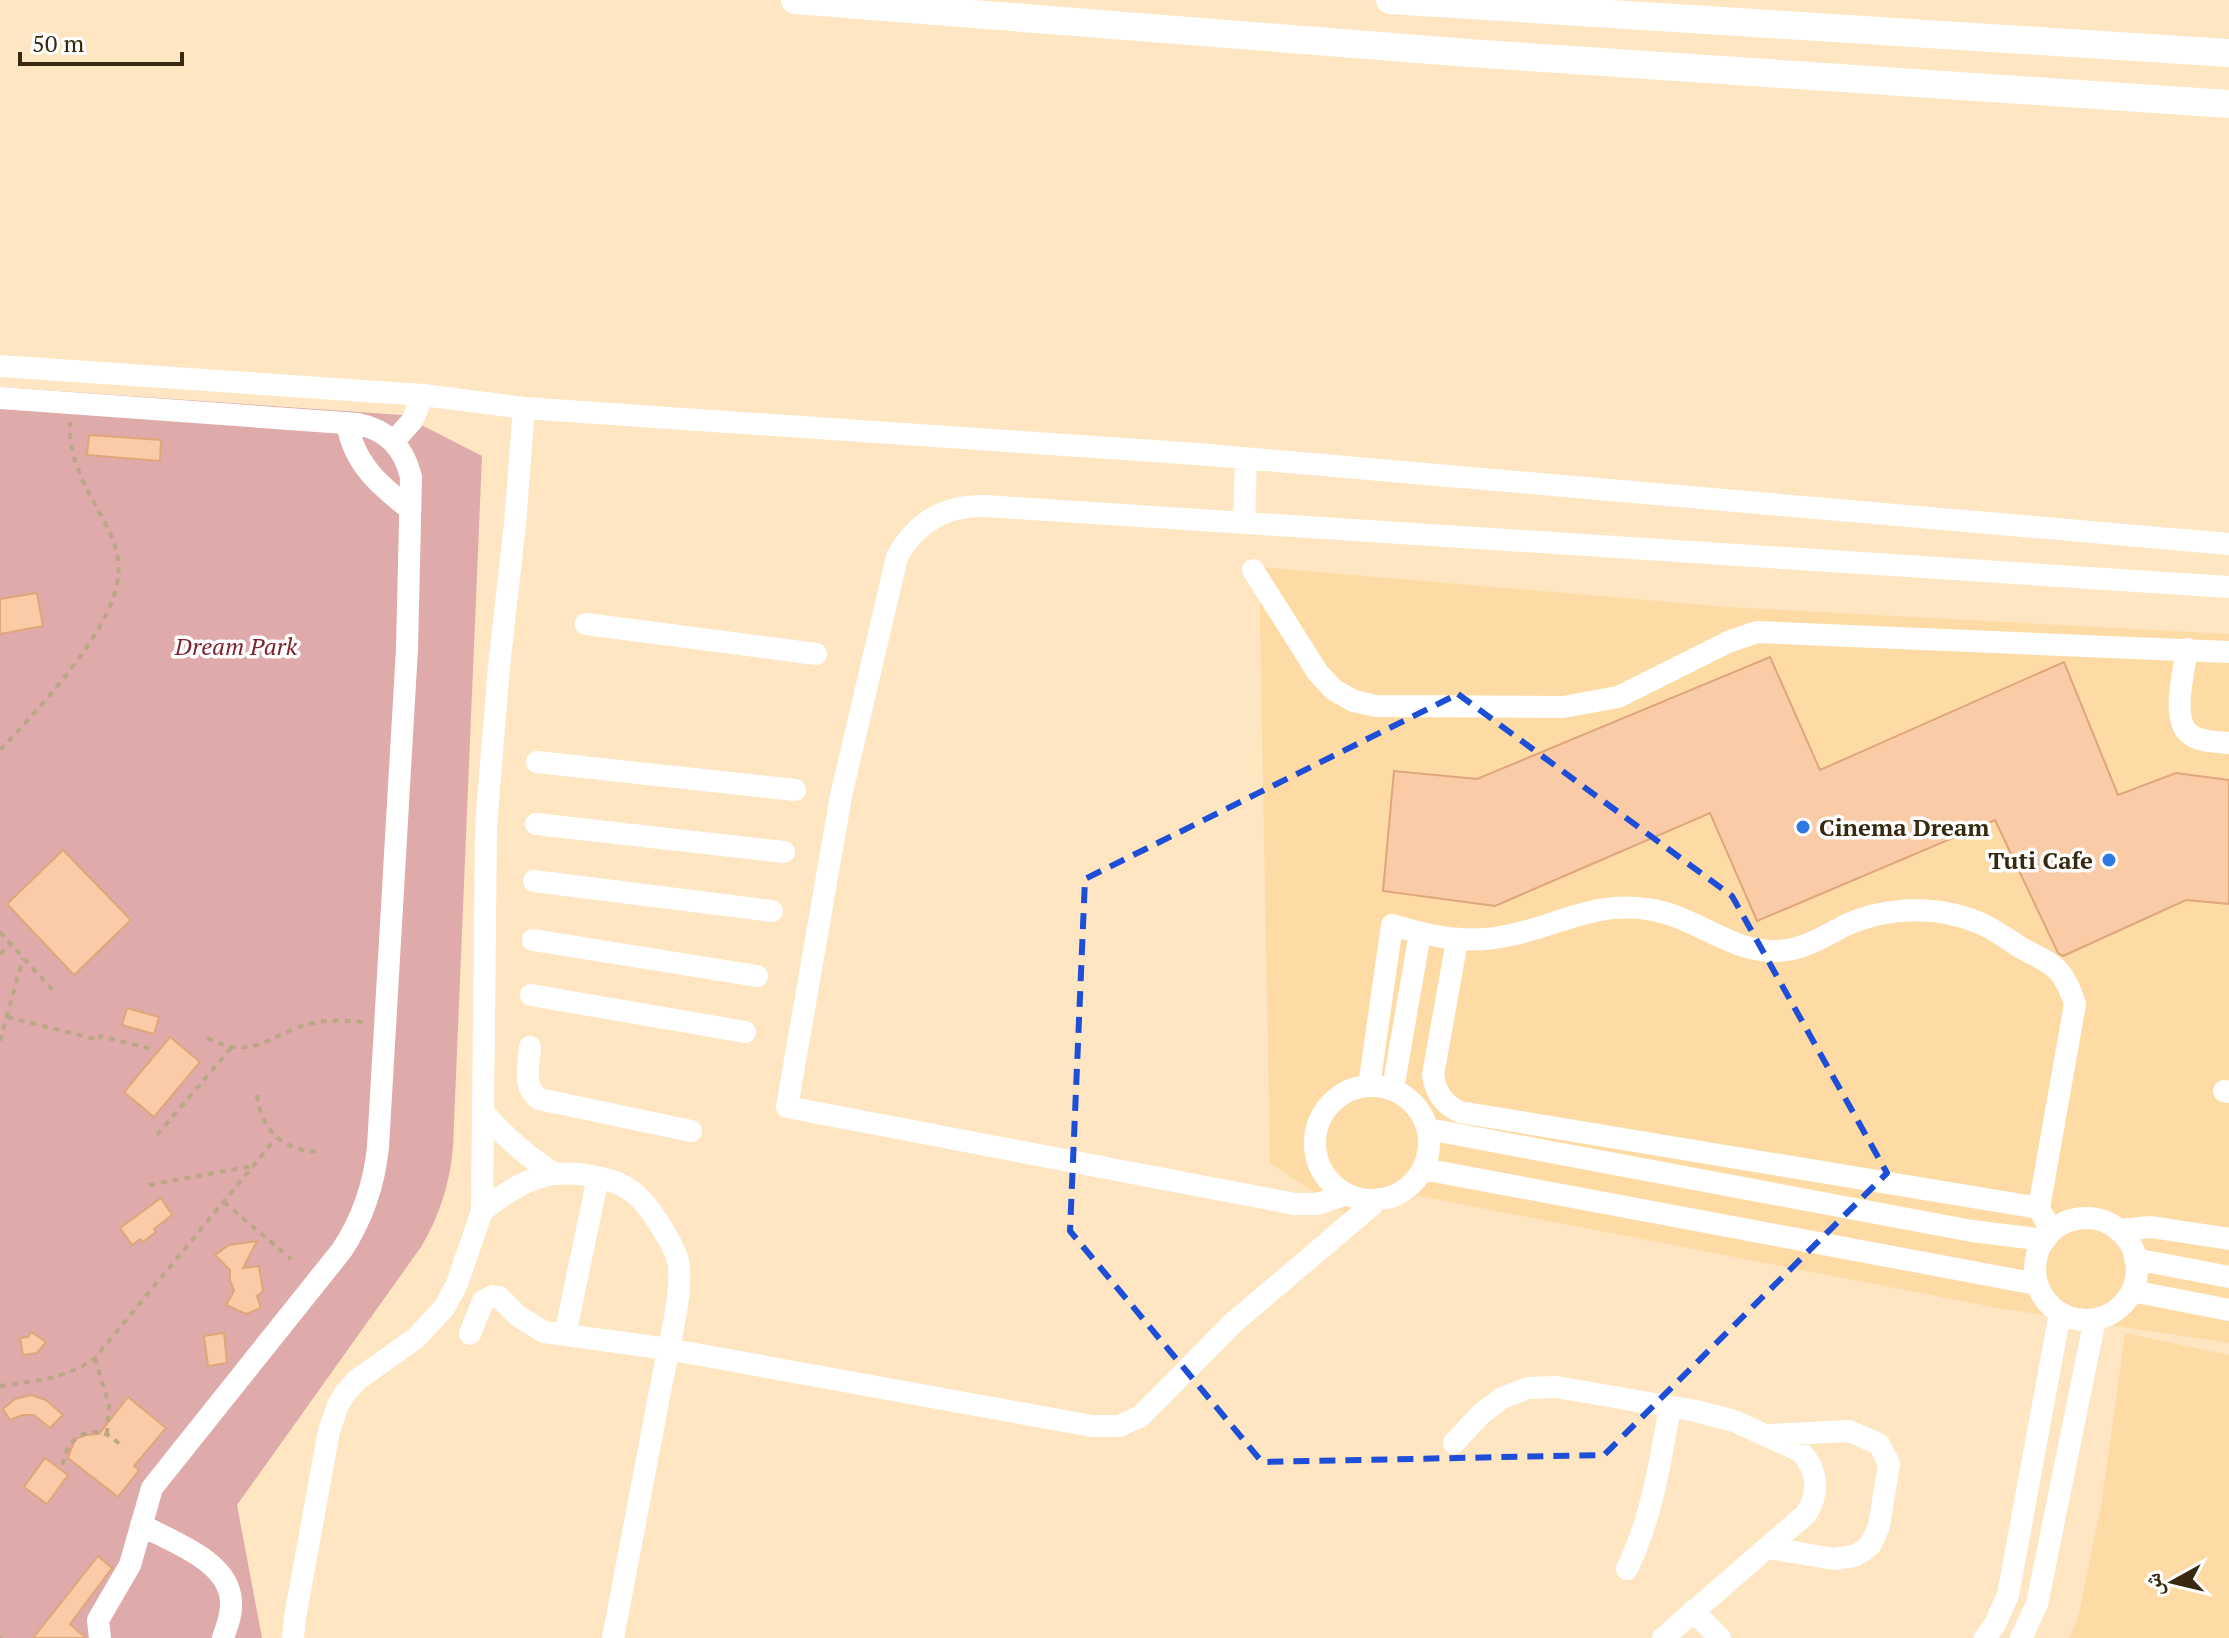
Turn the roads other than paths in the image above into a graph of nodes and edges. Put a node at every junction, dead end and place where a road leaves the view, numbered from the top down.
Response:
1 (795, 0) edge
2 (1390, 0) edge
3 (2229, 53) edge
4 (2229, 104) edge
5 (0, 366) edge
6 (423, 395) junction
7 (0, 398) edge
8 (524, 408) junction
9 (347, 423) junction
10 (394, 441) junction
11 (1246, 459) junction
12 (410, 509) junction
13 (1244, 523) junction
14 (2229, 544) edge
15 (1253, 570) dead end
16 (2229, 587) edge
17 (586, 624) dead end
18 (2187, 649) junction
19 (2229, 652) edge
20 (816, 654) dead end
21 (2229, 743) edge
22 (537, 762) dead end
23 (795, 790) dead end
24 (536, 824) dead end
25 (784, 852) dead end
26 (534, 881) dead end
27 (772, 911) dead end
28 (1420, 933) junction
29 (533, 940) dead end
30 (1457, 941) junction
31 (757, 976) dead end
32 (531, 995) dead end
33 (745, 1032) dead end
34 (530, 1047) dead end
35 (1369, 1086) junction
36 (1393, 1089) junction
37 (483, 1112) junction
38 (1428, 1129) junction
39 (691, 1131) dead end
40 (1423, 1169) junction
41 (553, 1173) junction
42 (598, 1177) junction
43 (1347, 1194) junction
44 (1379, 1199) junction
45 (2039, 1208) junction
46 (482, 1211) junction
47 (2118, 1230) junction
48 (2049, 1234) junction
49 (2229, 1239) edge
50 (2135, 1259) junction
51 (2229, 1277) edge
52 (2037, 1284) junction
53 (2132, 1291) junction
54 (2229, 1310) edge
55 (2060, 1313) junction
56 (2095, 1319) junction
57 (470, 1334) dead end
58 (565, 1335) junction
59 (668, 1349) junction
60 (1670, 1407) junction
61 (1768, 1435) junction
62 (1454, 1443) dead end
63 (141, 1525) junction
64 (1769, 1548) junction
65 (1627, 1569) dead end
66 (1693, 1611) junction
67 (100, 1638) edge
68 (223, 1638) edge
69 (293, 1638) edge
70 (613, 1638) edge
71 (1663, 1638) edge
72 (1720, 1638) edge
73 (1985, 1638) edge
74 (2021, 1638) edge

1 - 4 main road
2 - 3 main road
5 - 6 street
6 - 8 street
6 - 10 street
7 - 9 street
8 - 11 street
8 - 37 street
9 - 10 street
9 - 12 street
10 - 12 street
11 - 13 street
11 - 14 street
12 - 63 street
13 - 16 street
13 - 43 street
15 - 18 street
17 - 20 street
18 - 19 street
18 - 21 street
22 - 23 street
24 - 25 street
26 - 27 street
28 - 30 street
28 - 35 street
28 - 36 street
29 - 31 street
30 - 45 street
30 - 45 street
32 - 33 street
34 - 39 street
35 - 36 street
35 - 43 street
36 - 38 street
37 - 41 street
37 - 46 street
38 - 40 street
38 - 48 street
40 - 44 street
40 - 52 street
41 - 42 street
41 - 46 street
42 - 58 street
42 - 59 street
43 - 44 street
44 - 59 street
45 - 48 street
46 - 69 street
47 - 48 street
47 - 49 street
47 - 50 street
48 - 52 street
50 - 51 street
50 - 53 street
52 - 55 street
53 - 54 street
53 - 56 street
55 - 56 street
55 - 73 street
56 - 74 street
57 - 58 street
58 - 59 street
59 - 70 street
60 - 61 street
60 - 62 street
60 - 65 street
61 - 64 street
61 - 64 street
63 - 67 street
63 - 68 street
64 - 66 street
66 - 71 street
66 - 72 street

